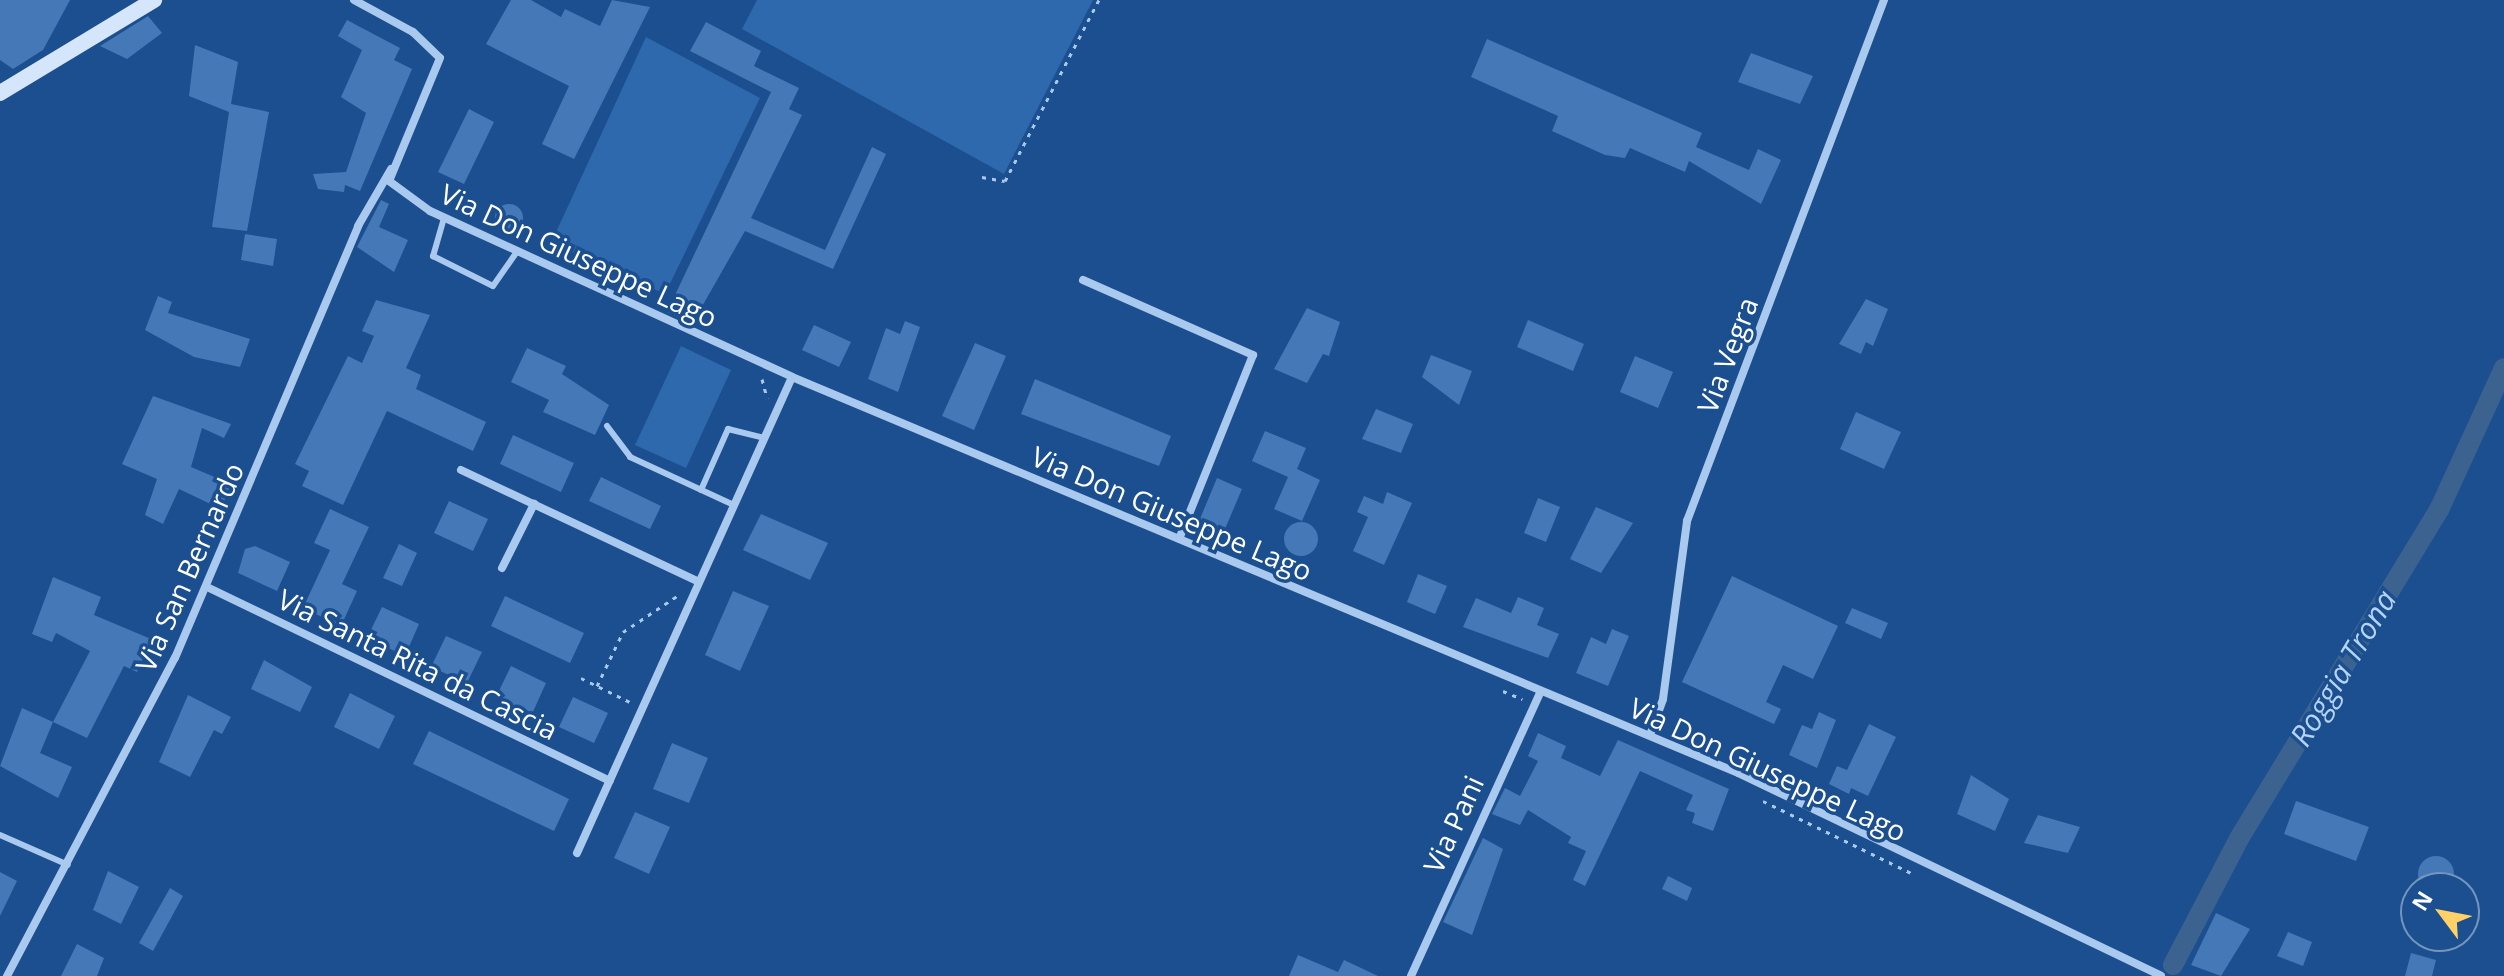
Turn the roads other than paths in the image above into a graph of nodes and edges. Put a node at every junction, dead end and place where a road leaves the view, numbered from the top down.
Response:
1 (154, 0) edge
2 (354, 0) edge
3 (1884, 0) edge
4 (0, 93) edge
5 (392, 167) junction
6 (444, 218) junction
7 (516, 253) junction
8 (1083, 280) dead end
9 (792, 377) junction
10 (607, 426) dead end
11 (763, 438) junction
12 (461, 470) dead end
13 (701, 490) junction
14 (534, 504) junction
15 (734, 505) junction
16 (1179, 539) junction
17 (502, 568) dead end
18 (699, 582) junction
19 (207, 587) junction
20 (1540, 693) junction
21 (1650, 735) junction
22 (610, 781) junction
23 (0, 835) edge
24 (577, 853) dead end
25 (68, 865) junction
26 (7, 976) edge
27 (1411, 976) edge
28 (2161, 976) edge

1 - 4 street
2 - 5 street
3 - 21 street, Via Vegra
5 - 6 street, Via Don Giuseppe Lago
5 - 19 street, Via San Bernardo
6 - 7 street, Via Don Giuseppe Lago
6 - 7 lane
7 - 9 street, Via Don Giuseppe Lago
8 - 16 street
9 - 11 street
9 - 16 street, Via Don Giuseppe Lago
10 - 13 lane
11 - 13 lane
11 - 15 street
12 - 14 street
13 - 15 lane
14 - 17 street
14 - 18 street
15 - 18 street
16 - 20 street, Via Don Giuseppe Lago
18 - 22 street
19 - 22 street, Via Santa Rita da Cascia
19 - 25 street, Via San Bernardo
20 - 21 street, Via Don Giuseppe Lago
20 - 27 street, Via Pani
21 - 28 street, Via Don Giuseppe Lago
22 - 24 street
23 - 25 lane
25 - 26 street, Via San Bernardo

